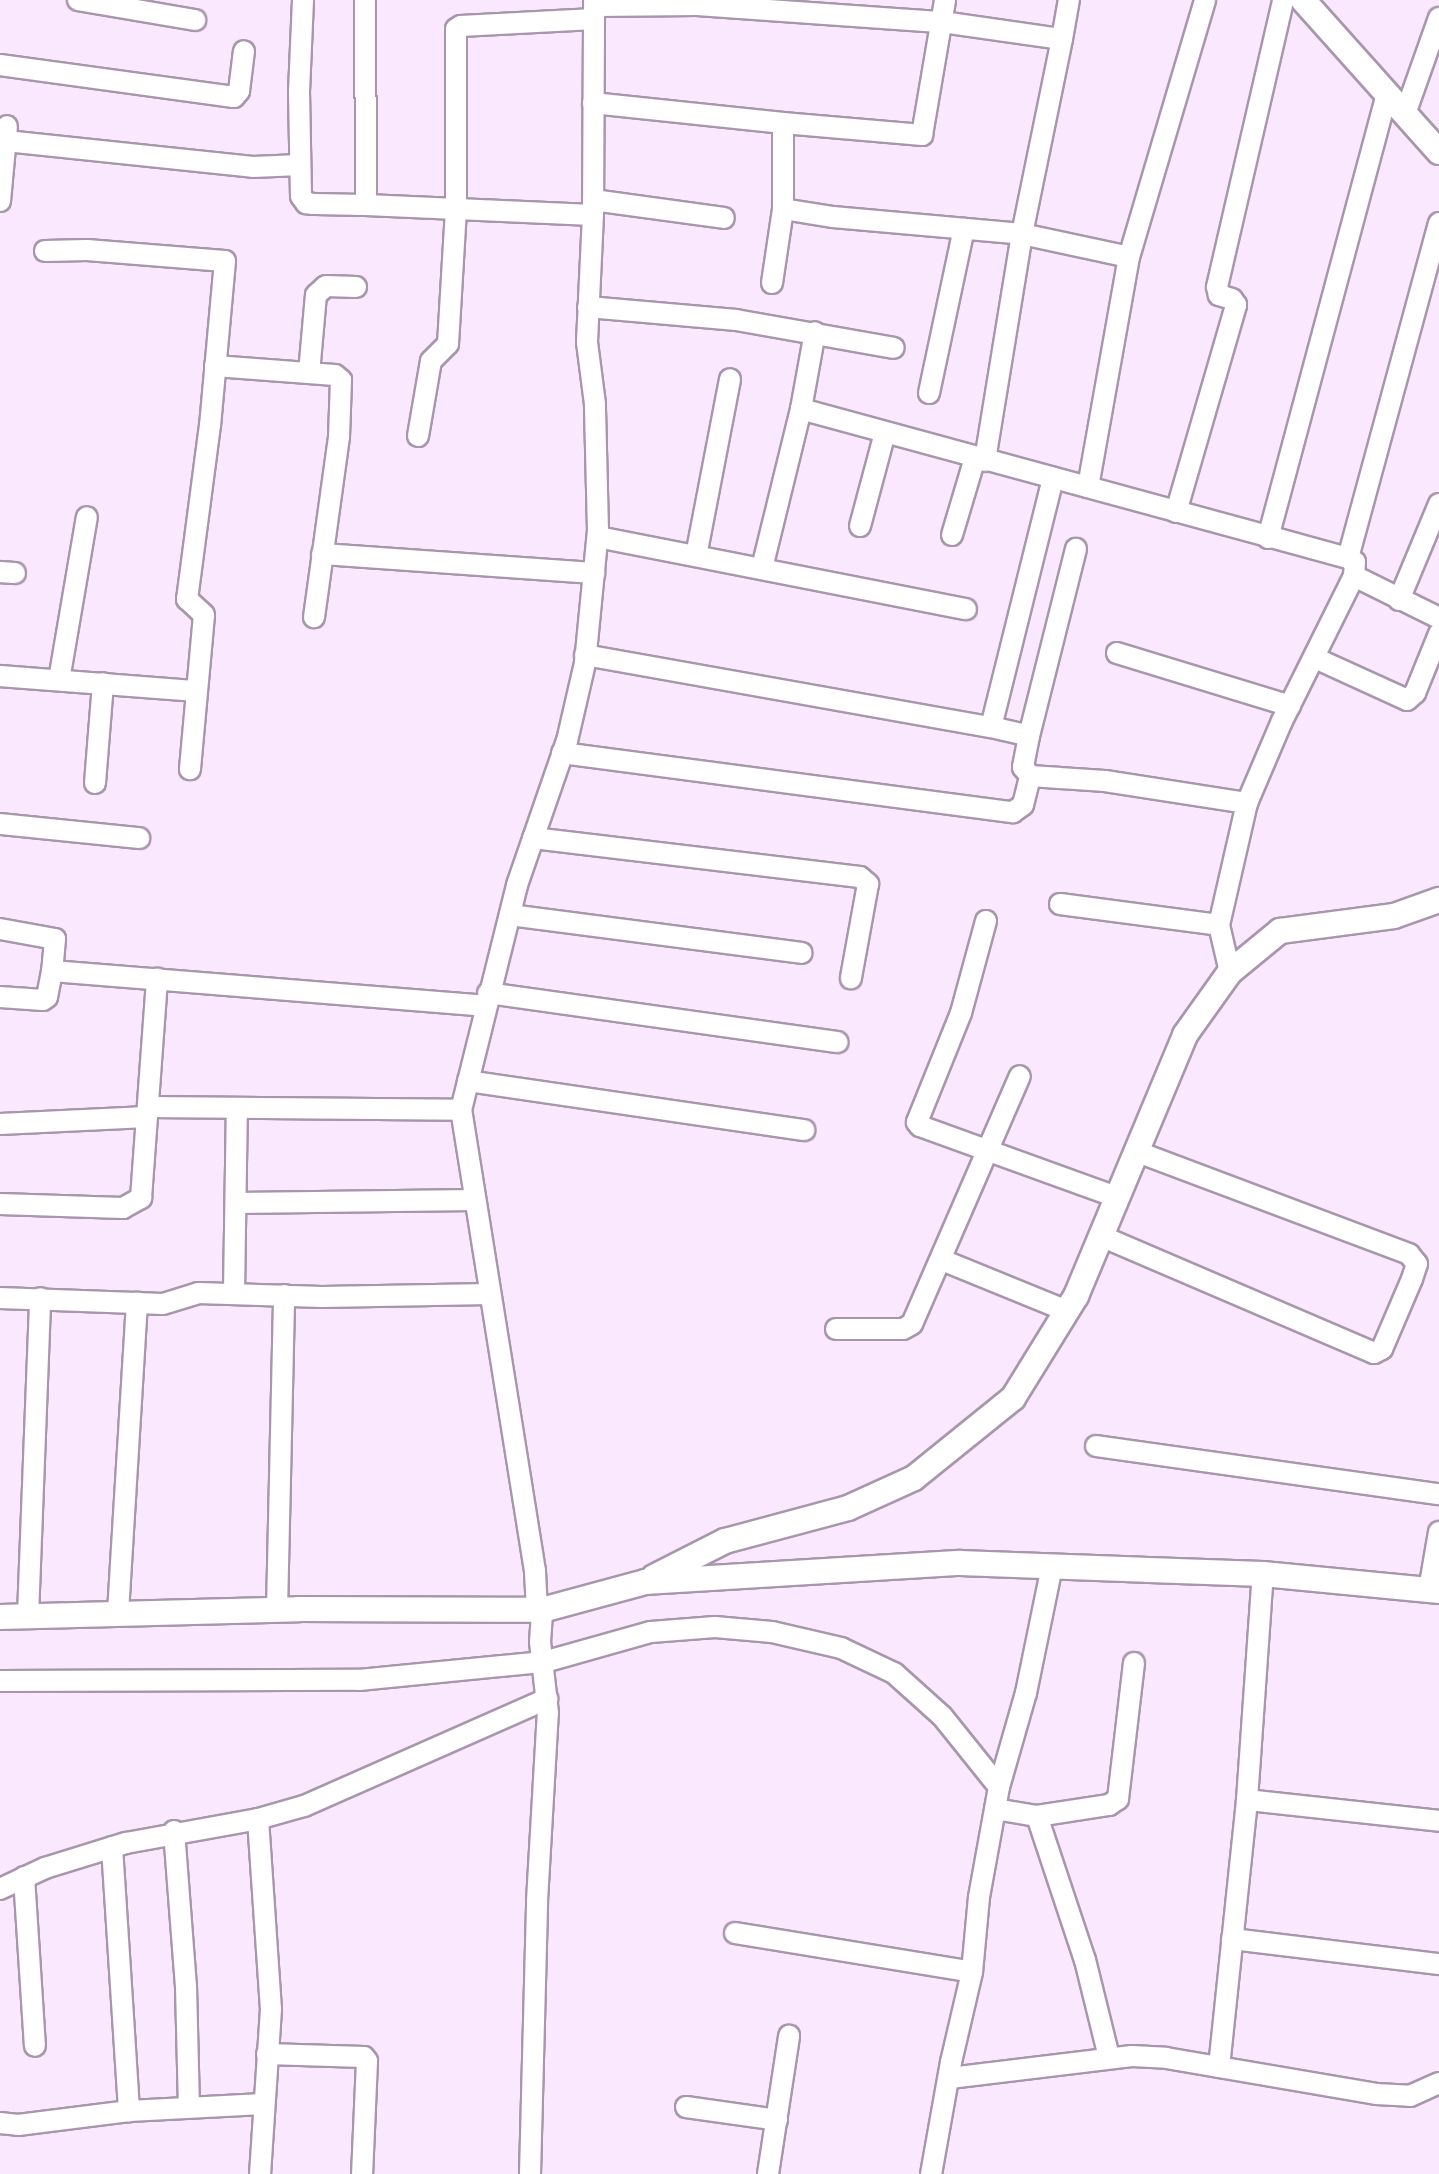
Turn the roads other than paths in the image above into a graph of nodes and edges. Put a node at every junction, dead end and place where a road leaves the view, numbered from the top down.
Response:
1 (78, 0) edge
2 (303, 0) edge
3 (365, 0) edge
4 (945, 0) edge
5 (1069, 0) edge
6 (1205, 0) edge
7 (1283, 0) edge
8 (1303, 0) edge
9 (698, 3) edge
10 (788, 7) edge
11 (594, 8) edge
12 (889, 10) edge
13 (1439, 18) edge
14 (195, 20) dead end
15 (942, 22) junction
16 (1062, 39) junction
17 (244, 51) dead end
18 (0, 65) edge
19 (1387, 93) junction
20 (593, 103) junction
21 (1405, 114) junction
22 (783, 123) junction
23 (1439, 152) edge
24 (300, 165) junction
25 (0, 201) edge
26 (366, 205) junction
27 (593, 208) junction
28 (783, 209) junction
29 (456, 211) junction
30 (724, 218) dead end
31 (1439, 223) edge
32 (964, 229) junction
33 (1022, 234) junction
34 (45, 251) dead end
35 (1129, 257) junction
36 (772, 283) dead end
37 (356, 287) dead end
38 (588, 307) junction
39 (815, 332) junction
40 (894, 348) dead end
41 (215, 366) junction
42 (309, 373) junction
43 (730, 379) dead end
44 (929, 393) dead end
45 (801, 409) junction
46 (885, 433) junction
47 (418, 436) dead end
48 (980, 459) junction
49 (1053, 478) junction
50 (1088, 487) junction
51 (1439, 504) edge
52 (1176, 512) junction
53 (87, 517) dead end
54 (860, 526) dead end
55 (952, 535) dead end
56 (598, 537) junction
57 (1268, 538) junction
58 (1076, 549) dead end
59 (322, 554) junction
60 (696, 556) junction
61 (1351, 567) junction
62 (762, 568) junction
63 (594, 573) junction
64 (1399, 600) junction
65 (966, 609) dead end
66 (314, 617) dead end
67 (1439, 618) edge
68 (1439, 634) edge
69 (1117, 653) dead end
70 (585, 655) junction
71 (1315, 658) junction
72 (0, 676) edge
73 (59, 680) junction
74 (103, 683) junction
75 (196, 691) junction
76 (1290, 706) junction
77 (991, 727) junction
78 (1029, 736) junction
79 (562, 753) junction
80 (190, 769) dead end
81 (1030, 776) junction
82 (95, 783) dead end
83 (1247, 803) junction
84 (0, 824) edge
85 (139, 838) dead end
86 (533, 838) junction
87 (1439, 900) edge
88 (1060, 904) dead end
89 (510, 915) junction
90 (986, 921) dead end
91 (1219, 925) junction
92 (0, 929) edge
93 (802, 953) dead end
94 (52, 971) junction
95 (1230, 972) junction
96 (851, 978) dead end
97 (157, 979) junction
98 (0, 997) edge
99 (487, 999) junction
100 (838, 1042) dead end
101 (1020, 1076) dead end
102 (468, 1081) junction
103 (237, 1108) junction
104 (461, 1110) junction
105 (147, 1112) junction
106 (0, 1124) edge
107 (804, 1130) dead end
108 (990, 1151) junction
109 (1135, 1151) junction
110 (1116, 1197) junction
111 (475, 1200) junction
112 (236, 1203) junction
113 (0, 1204) edge
114 (1101, 1236) junction
115 (942, 1260) junction
116 (234, 1292) junction
117 (490, 1294) junction
118 (284, 1295) junction
119 (0, 1298) edge
120 (40, 1298) junction
121 (137, 1303) junction
122 (1067, 1311) junction
123 (836, 1329) dead end
124 (1096, 1446) dead end
125 (1439, 1494) edge
126 (1439, 1532) edge
127 (1052, 1566) junction
128 (1263, 1574) junction
129 (645, 1582) junction
130 (1434, 1590) edge
131 (277, 1610) junction
132 (539, 1610) junction
133 (118, 1613) junction
134 (28, 1616) junction
135 (0, 1617) edge
136 (544, 1662) junction
137 (1134, 1663) dead end
138 (0, 1681) edge
139 (547, 1699) junction
140 (999, 1787) junction
141 (1247, 1800) junction
142 (995, 1809) junction
143 (1037, 1816) junction
144 (258, 1819) junction
145 (1439, 1821) edge
146 (174, 1831) junction
147 (112, 1847) junction
148 (24, 1877) junction
149 (0, 1889) edge
150 (735, 1933) dead end
151 (1232, 1939) junction
152 (1439, 1964) edge
153 (972, 1972) junction
154 (789, 2036) dead end
155 (35, 2046) dead end
156 (267, 2054) junction
157 (1109, 2057) junction
158 (1219, 2067) junction
159 (950, 2078) junction
160 (1439, 2083) edge
161 (263, 2104) junction
162 (189, 2107) junction
163 (686, 2107) dead end
164 (129, 2111) junction
165 (777, 2120) junction
166 (0, 2123) edge
167 (260, 2174) edge
168 (362, 2174) edge
169 (530, 2174) edge
170 (768, 2174) edge
171 (933, 2174) edge

1 - 14 street
2 - 24 street
3 - 26 street
4 - 15 street
5 - 16 street
6 - 35 street
7 - 52 street
8 - 19 street
9 - 10 street
9 - 11 street
10 - 12 street
11 - 20 street
11 - 29 street
12 - 15 street
13 - 21 street
15 - 16 street
15 - 22 street
16 - 33 street
17 - 18 street
19 - 21 street
19 - 57 street
20 - 22 street
20 - 27 street
21 - 23 street
22 - 28 street
24 - 25 street
24 - 26 street
26 - 29 street
27 - 29 street
27 - 30 street
27 - 38 street
28 - 32 street
28 - 36 street
29 - 47 street
31 - 61 street
32 - 33 street
32 - 44 street
33 - 35 street
33 - 48 street
34 - 41 street
35 - 50 street
37 - 42 street
38 - 39 street
38 - 56 street
39 - 40 street
39 - 45 street
41 - 42 street
41 - 75 street
42 - 59 street
43 - 60 street
45 - 46 street
45 - 62 street
46 - 48 street
46 - 54 street
48 - 49 street
48 - 55 street
49 - 50 street
49 - 77 street
50 - 52 street
51 - 64 street
52 - 57 street
53 - 73 street
56 - 60 street
56 - 63 street
57 - 61 street
58 - 78 street
59 - 63 street
59 - 66 street
60 - 62 street
61 - 64 street
61 - 71 street
62 - 65 street
63 - 70 street
64 - 67 street
68 - 71 street
69 - 76 street
70 - 77 street
70 - 79 street
71 - 76 street
72 - 73 street
73 - 74 street
74 - 75 street
74 - 82 street
75 - 80 street
76 - 83 street
77 - 78 street
78 - 81 street
79 - 81 street
79 - 86 street
81 - 83 street
83 - 91 street
84 - 85 street
86 - 89 street
86 - 96 street
87 - 95 street
88 - 91 street
89 - 93 street
89 - 99 street
90 - 108 street
91 - 95 street
92 - 94 street
94 - 97 street
94 - 98 street
95 - 109 street
97 - 99 street
97 - 105 street
99 - 100 street
99 - 102 street
101 - 108 street
102 - 104 street
102 - 107 street
103 - 104 street
103 - 105 street
103 - 112 street
104 - 111 street
105 - 106 street
105 - 113 street
108 - 110 street
108 - 115 street
109 - 110 street
109 - 114 street
110 - 114 street
111 - 112 street
111 - 117 street
112 - 116 street
114 - 122 street
115 - 122 street
115 - 123 street
116 - 118 street
116 - 121 street
117 - 118 street
117 - 132 street
118 - 131 street
119 - 120 street
120 - 121 street
120 - 134 street
121 - 133 street
122 - 129 street
124 - 125 street
126 - 130 street
127 - 128 street
127 - 129 street
127 - 140 street
128 - 130 street
128 - 141 street
129 - 132 street
131 - 132 street
131 - 133 street
132 - 136 street
133 - 134 street
134 - 135 street
136 - 138 street
136 - 139 street
136 - 140 street
137 - 143 street
139 - 144 street
139 - 169 street
140 - 142 street
141 - 145 street
141 - 151 street
142 - 143 street
142 - 153 street
143 - 157 street
144 - 146 street
144 - 156 street
146 - 147 street
146 - 162 street
147 - 148 street
147 - 164 street
148 - 149 street
148 - 155 street
150 - 153 street
151 - 152 street
151 - 158 street
153 - 159 street
154 - 165 street
156 - 161 street
156 - 168 street
157 - 158 street
157 - 159 street
158 - 160 street
159 - 171 street
161 - 162 street
161 - 167 street
162 - 164 street
163 - 165 street
164 - 166 street
165 - 170 street

